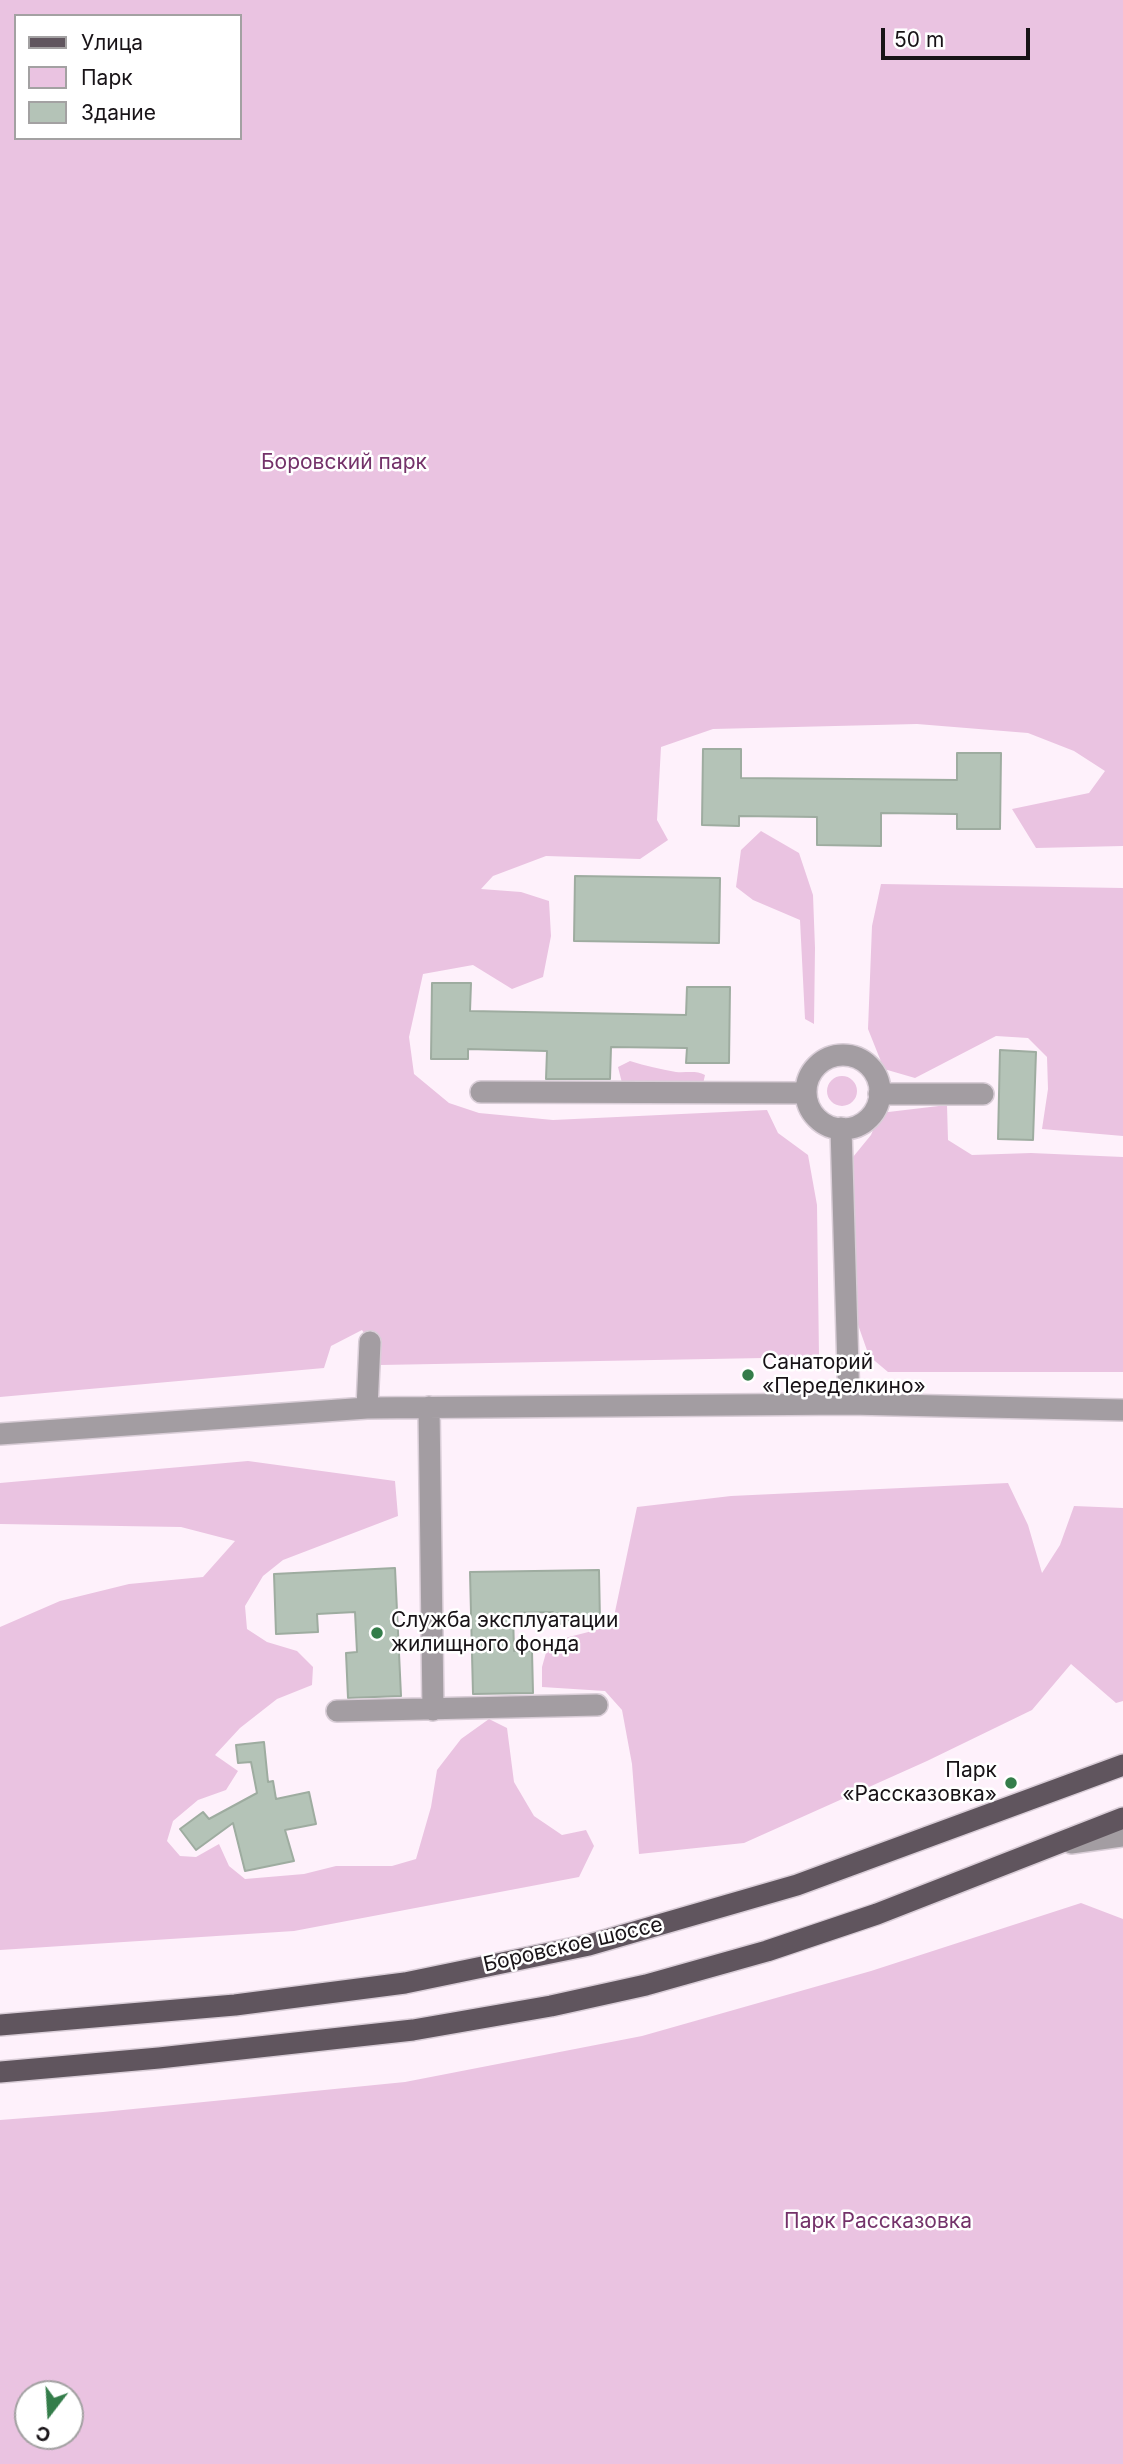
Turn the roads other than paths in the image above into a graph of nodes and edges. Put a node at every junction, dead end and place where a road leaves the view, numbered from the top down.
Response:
1 (481, 1092) dead end
2 (806, 1093) junction
3 (879, 1094) junction
4 (983, 1094) dead end
5 (841, 1128) junction
6 (370, 1342) dead end
7 (849, 1404) junction
8 (429, 1407) junction
9 (367, 1408) junction
10 (1123, 1410) edge
11 (0, 1434) edge
12 (597, 1705) dead end
13 (433, 1710) junction
14 (337, 1711) dead end
15 (1123, 1765) edge
16 (1123, 1818) edge
17 (1123, 1836) edge
18 (1062, 1844) junction
19 (0, 2025) edge
20 (0, 2072) edge

1 - 2 street
2 - 3 street
2 - 5 street
3 - 4 street
3 - 5 street
5 - 7 street
6 - 9 street
7 - 8 street
7 - 10 street
8 - 9 street
8 - 13 street
9 - 11 street
12 - 13 street
13 - 14 street
15 - 19 main road, Боровское шоссе
16 - 18 main road
17 - 18 street
18 - 20 main road

